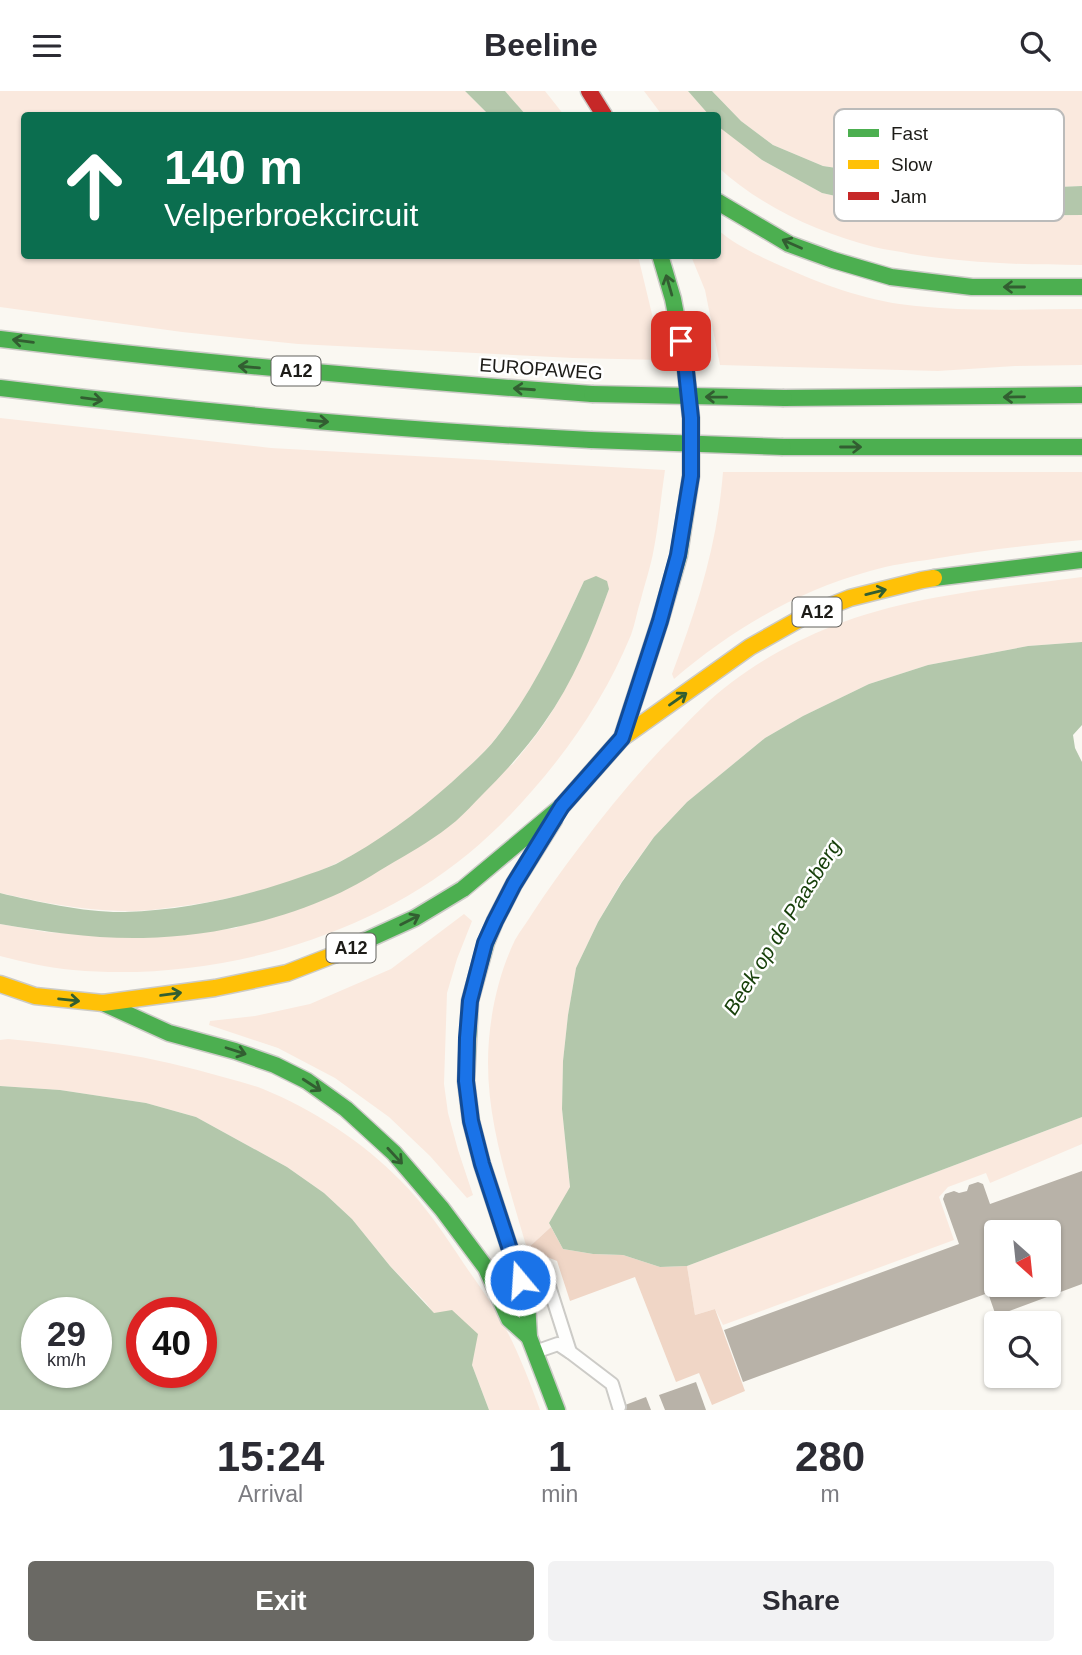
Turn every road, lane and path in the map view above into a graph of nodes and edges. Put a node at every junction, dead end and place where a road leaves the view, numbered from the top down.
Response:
1 (589, 91) edge
2 (602, 112) edge
3 (721, 204) edge
4 (661, 259) edge
5 (1082, 287) edge
6 (0, 339) edge
7 (0, 388) edge
8 (1082, 395) edge
9 (1082, 447) edge
10 (1082, 560) edge
11 (622, 738) junction
12 (562, 806) junction
13 (0, 984) edge
14 (35, 996) junction
15 (0, 1002) edge
16 (103, 1003) junction
17 (513, 1258) junction
18 (532, 1345) junction
19 (570, 1352) junction
20 (619, 1407) dead end
21 (557, 1410) edge

1 - 2 main road
5 -> 3 main road
11 -> 4 main road, A12
8 -> 6 main road, EUROPAWEG / A12, bridge
7 -> 9 main road, bridge
11 -> 10 main road, A12
11 - 12 main road, A12
16 -> 12 main road, A12
12 - 17 main road
13 - 14 main road, A12
14 - 15 main road
14 -> 16 main road, A12
16 -> 18 main road
17 - 18 main road
17 - 19 lane
18 - 19 lane
18 - 21 main road
19 - 20 lane

